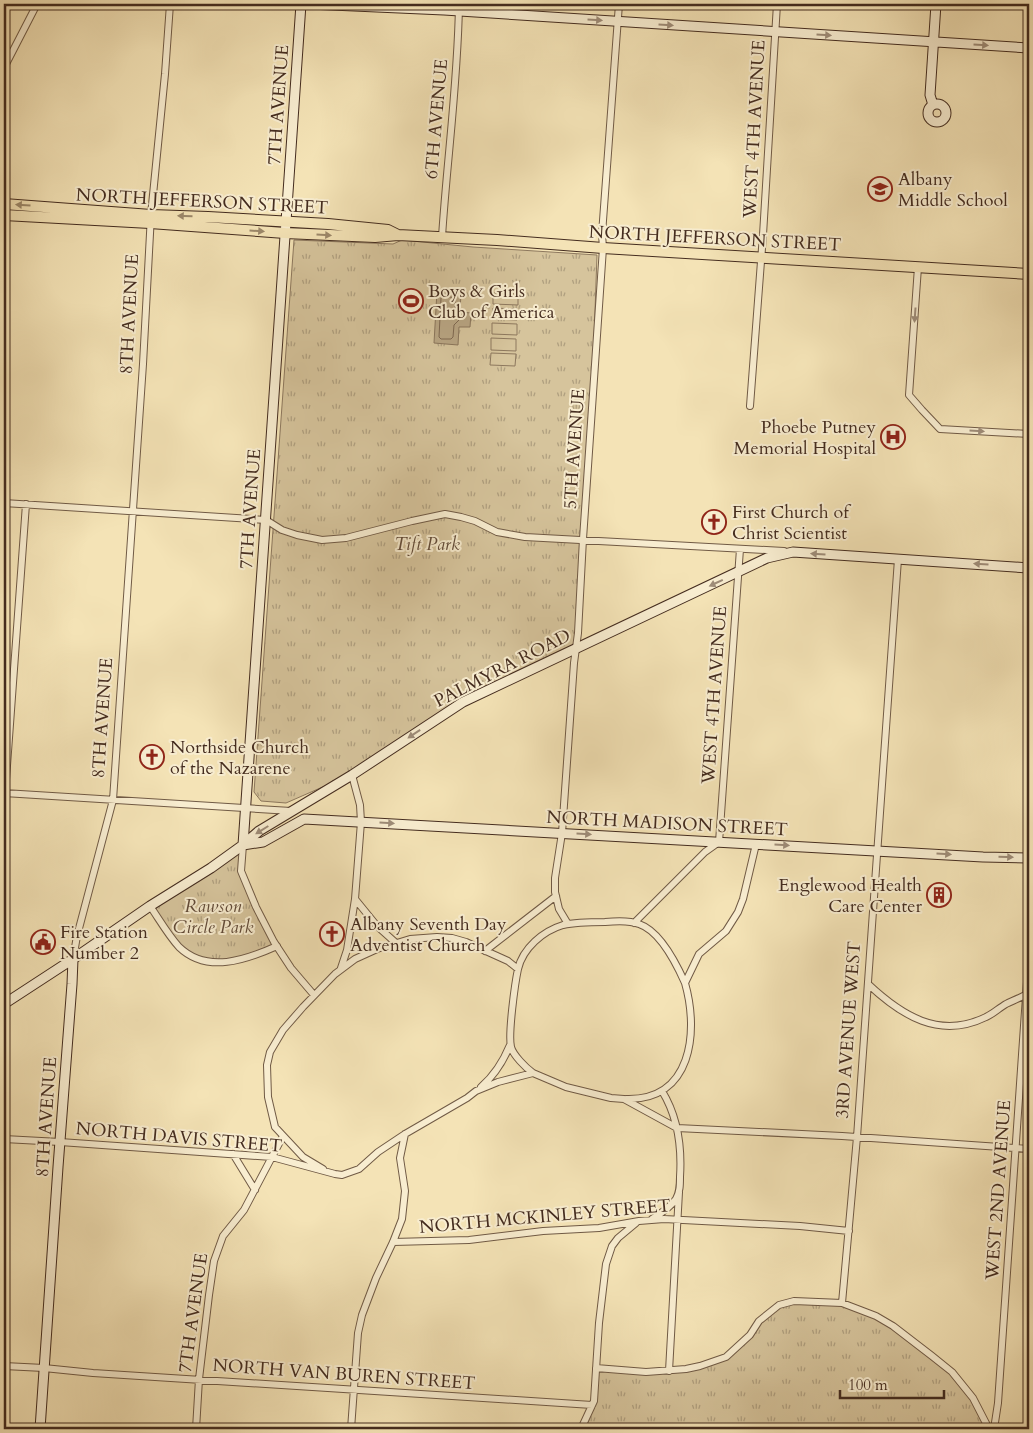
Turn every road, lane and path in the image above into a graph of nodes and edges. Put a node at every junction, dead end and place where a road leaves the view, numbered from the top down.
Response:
1 (37, 4) edge
2 (170, 4) edge
3 (258, 4) edge
4 (300, 4) edge
5 (309, 4) edge
6 (618, 4) edge
7 (777, 4) edge
8 (936, 4) edge
9 (459, 8) edge
10 (617, 22) junction
11 (775, 31) junction
12 (934, 42) junction
13 (1029, 48) edge
14 (4, 68) edge
15 (932, 105) dead end
16 (4, 204) edge
17 (4, 214) edge
18 (151, 219) junction
19 (286, 222) junction
20 (285, 233) junction
21 (398, 234) junction
22 (442, 237) junction
23 (603, 248) junction
24 (761, 258) junction
25 (918, 267) junction
26 (1029, 274) edge
27 (750, 406) dead end
28 (1029, 434) edge
29 (4, 503) edge
30 (26, 504) junction
31 (132, 510) junction
32 (266, 520) junction
33 (583, 539) junction
34 (740, 549) junction
35 (793, 552) junction
36 (898, 559) junction
37 (1029, 568) edge
38 (738, 573) junction
39 (576, 648) junction
40 (352, 775) junction
41 (4, 793) edge
42 (113, 800) junction
43 (246, 808) junction
44 (291, 811) junction
45 (304, 819) joint
46 (361, 822) junction
47 (562, 833) junction
48 (719, 842) junction
49 (756, 844) junction
50 (243, 845) junction
51 (877, 851) junction
52 (1029, 858) edge
53 (556, 896) junction
54 (355, 899) junction
55 (150, 906) junction
56 (634, 923) junction
57 (568, 924) junction
58 (396, 943) junction
59 (277, 946) junction
60 (485, 951) junction
61 (1029, 953) edge
62 (73, 959) junction
63 (341, 968) junction
64 (518, 969) junction
65 (685, 983) junction
66 (868, 984) junction
67 (1026, 994) junction
68 (314, 996) junction
69 (4, 1004) edge
70 (511, 1044) junction
71 (533, 1073) junction
72 (476, 1091) junction
73 (662, 1091) junction
74 (624, 1098) junction
75 (677, 1128) junction
76 (405, 1134) junction
77 (283, 1136) junction
78 (857, 1137) junction
79 (4, 1139) edge
80 (60, 1142) junction
81 (1016, 1148) junction
82 (1029, 1149) edge
83 (233, 1154) junction
84 (272, 1158) junction
85 (329, 1172) junction
86 (255, 1190) junction
87 (679, 1192) junction
88 (649, 1220) junction
89 (678, 1220) junction
90 (639, 1221) junction
91 (849, 1231) junction
92 (393, 1242) junction
93 (842, 1303) junction
94 (4, 1366) edge
95 (44, 1368) junction
96 (596, 1368) junction
97 (669, 1371) junction
98 (199, 1379) junction
99 (354, 1390) junction
100 (592, 1406) junction
101 (40, 1429) edge
102 (196, 1429) edge
103 (352, 1429) edge
104 (581, 1429) edge
105 (989, 1429) edge
106 (994, 1429) edge

1 - 14 street
2 - 18 street, 8TH AVENUE
3 - 4 street
4 - 19 street, 7TH AVENUE
5 - 9 street
6 - 10 street, 5TH AVENUE
7 - 11 street, WEST 4TH AVENUE
8 - 12 street
9 -> 10 street
9 - 22 street, 6TH AVENUE
10 -> 11 street
10 - 23 street, 5TH AVENUE
11 -> 12 street
11 - 24 street, WEST 4TH AVENUE
12 -> 13 street
12 - 15 street
18 -> 16 main road, NORTH JEFFERSON STREET
17 - 18 main road, NORTH JEFFERSON STREET
19 -> 18 main road, NORTH JEFFERSON STREET
18 -> 20 main road, NORTH JEFFERSON STREET
18 - 31 street, 8TH AVENUE
19 - 20 street, 7TH AVENUE
19 - 21 main road, NORTH JEFFERSON STREET
20 -> 21 main road, NORTH JEFFERSON STREET
20 - 32 street, 7TH AVENUE
21 - 22 main road, NORTH JEFFERSON STREET
22 - 23 main road, NORTH JEFFERSON STREET
23 - 24 main road, NORTH JEFFERSON STREET
23 - 33 street, 5TH AVENUE
24 - 25 main road, NORTH JEFFERSON STREET
24 - 27 street, WEST 4TH AVENUE
25 - 26 main road, NORTH JEFFERSON STREET
25 -> 28 street
29 - 30 street
30 - 31 street
30 - 41 street
31 - 32 street
31 - 42 street, 8TH AVENUE
32 - 33 street
32 - 43 street, 7TH AVENUE
33 - 34 street
33 - 39 street, 5TH AVENUE
34 - 35 street
34 - 38 street, WEST 4TH AVENUE
36 -> 35 street, PALMYRA ROAD
35 - 38 street, PALMYRA ROAD
37 -> 36 street, PALMYRA ROAD
36 - 51 street, 3RD AVENUE WEST
38 -> 39 street, PALMYRA ROAD
38 - 48 street, WEST 4TH AVENUE
39 -> 40 street, PALMYRA ROAD
39 - 47 street, 5TH AVENUE
40 - 44 street, PALMYRA ROAD
40 - 46 street
41 - 42 street
42 - 43 street
42 - 62 street, 8TH AVENUE
43 - 44 street
43 - 50 street, 7TH AVENUE
44 -> 50 street, PALMYRA ROAD
45 - 46 street, NORTH MADISON STREET
45 - 50 street, PALMYRA ROAD
46 -> 47 street, NORTH MADISON STREET
46 - 54 street
47 -> 48 street, NORTH MADISON STREET
47 - 53 street, 5TH AVENUE
48 - 49 street, NORTH MADISON STREET
48 - 56 street
49 -> 51 street, NORTH MADISON STREET
49 - 65 street
50 - 55 street, PALMYRA ROAD
50 - 59 street, 7TH AVENUE
51 -> 52 street, NORTH MADISON STREET
51 - 66 street, 3RD AVENUE WEST
53 - 57 street, 5TH AVENUE
53 - 60 street
54 - 58 street
54 - 63 street
55 - 59 street
55 - 62 street, PALMYRA ROAD
56 - 57 street
56 - 65 street
57 - 64 street
58 - 60 street
58 - 63 street
59 - 68 street, 7TH AVENUE
60 - 64 street
61 - 67 street, WEST 2ND AVENUE
62 - 69 street, PALMYRA ROAD
62 - 80 street, 8TH AVENUE
63 - 68 street
64 - 70 street
65 - 73 street
66 - 67 street
66 - 78 street, 3RD AVENUE WEST
67 - 81 street, WEST 2ND AVENUE
68 - 77 street
70 - 71 street
70 - 72 street
71 - 72 street, NORTH DAVIS STREET
71 - 74 street
72 - 76 street, NORTH DAVIS STREET
73 - 74 street
73 - 75 street
74 - 75 street
75 - 78 street
75 - 87 street
76 - 85 street, NORTH DAVIS STREET
76 - 92 street
77 - 84 street, 7TH AVENUE
77 - 85 street
78 - 81 street
78 - 91 street, 3RD AVENUE WEST
79 - 80 street, NORTH DAVIS STREET
80 - 83 street, NORTH DAVIS STREET
80 - 95 street, 8TH AVENUE
81 - 82 street
81 - 106 street, WEST 2ND AVENUE
83 - 84 street, NORTH DAVIS STREET
83 - 86 street
84 - 85 street, NORTH DAVIS STREET
84 - 86 street, 7TH AVENUE
86 - 98 street, 7TH AVENUE
87 - 88 street
87 - 89 street
88 - 89 street, NORTH MCKINLEY STREET
88 - 90 street, NORTH MCKINLEY STREET
89 - 91 street, NORTH MCKINLEY STREET
89 - 97 street
90 - 92 street, NORTH MCKINLEY STREET
90 - 96 street
91 - 93 street, 3RD AVENUE WEST
92 - 99 street
93 - 97 street
93 - 105 street
94 - 95 street, NORTH VAN BUREN STREET
95 - 98 street, NORTH VAN BUREN STREET
95 - 101 street, 8TH AVENUE
96 - 97 street
96 - 100 street
98 - 99 street, NORTH VAN BUREN STREET
98 - 102 street, 7TH AVENUE
99 - 100 street, NORTH VAN BUREN STREET
99 - 103 street
100 - 104 street

